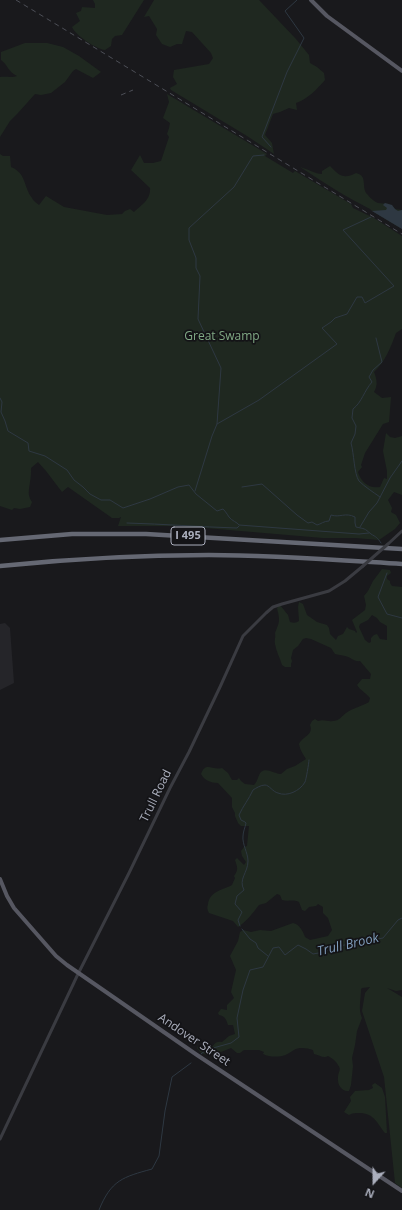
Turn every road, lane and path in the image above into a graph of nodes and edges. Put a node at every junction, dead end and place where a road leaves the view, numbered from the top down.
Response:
1 (311, 0) edge
2 (402, 71) edge
3 (402, 531) edge
4 (0, 540) edge
5 (402, 549) edge
6 (402, 564) edge
7 (0, 566) edge
8 (0, 879) edge
9 (78, 974) junction
10 (0, 1139) edge
11 (402, 1192) edge

1 - 2 main road
3 - 9 street, Trull Road, bridge
4 - 5 highway, I 495
6 - 7 highway, I 495
8 - 9 main road, Andover Street
9 - 10 street, Trull Road
9 - 11 main road, Andover Street

